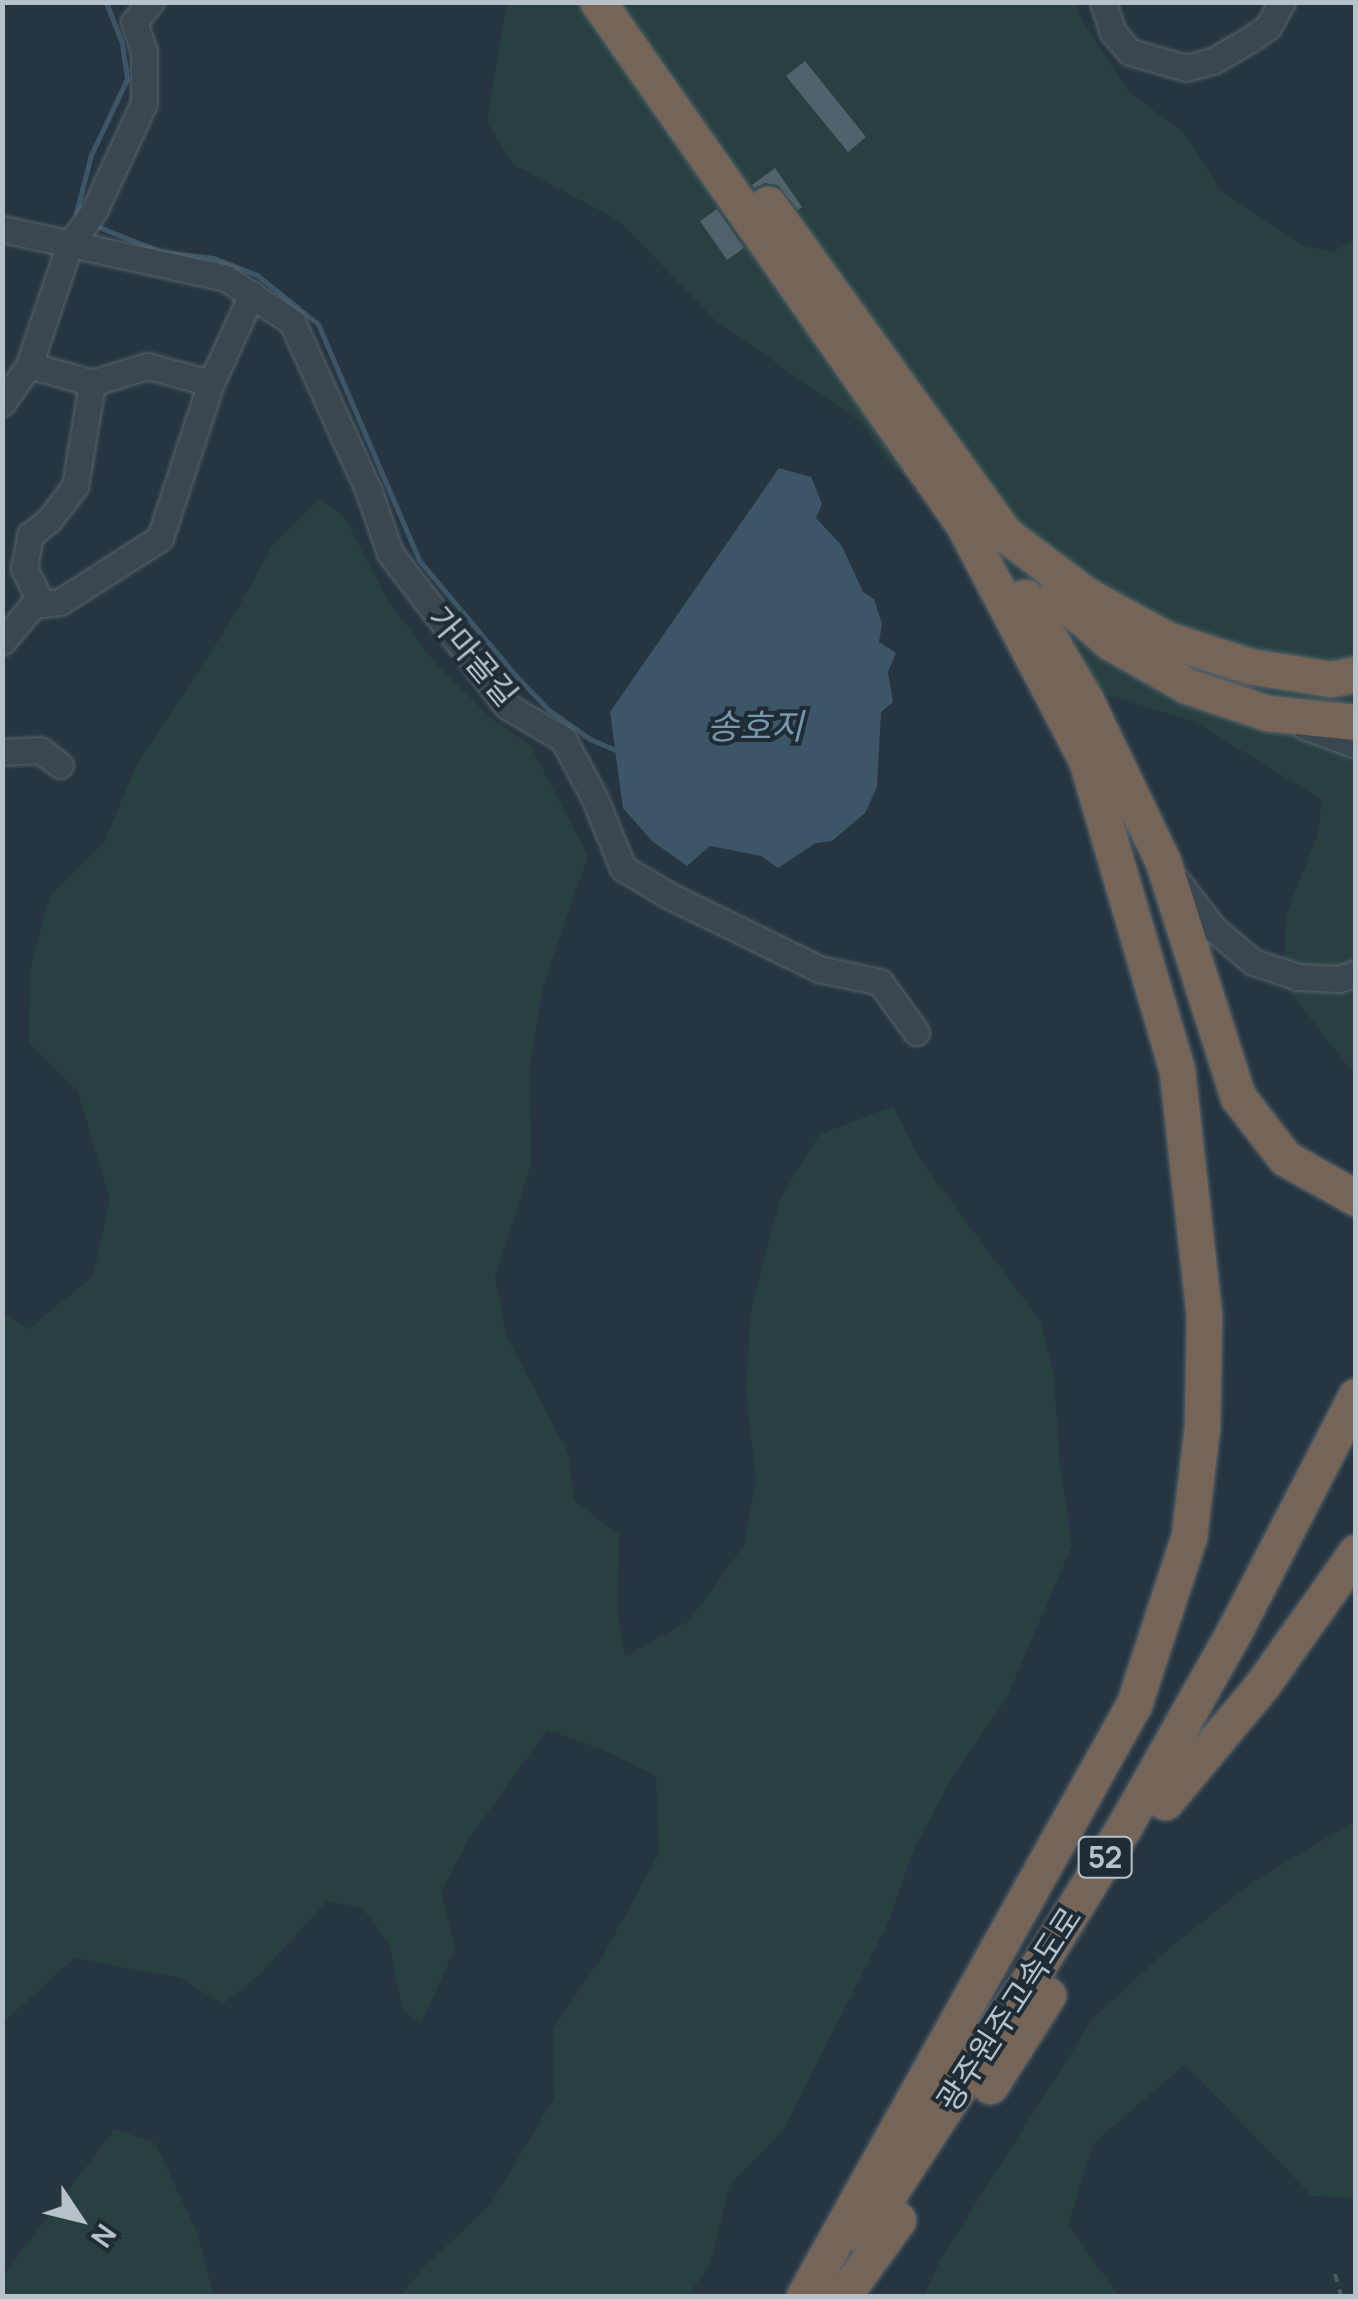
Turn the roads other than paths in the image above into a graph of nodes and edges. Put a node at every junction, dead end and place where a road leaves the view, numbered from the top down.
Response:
1 (151, 2) edge
2 (598, 2) edge
3 (621, 2) edge
4 (1104, 2) edge
5 (1282, 2) edge
6 (2, 229) edge
7 (81, 230) junction
8 (252, 294) junction
9 (29, 365) junction
10 (92, 382) junction
11 (211, 383) junction
12 (2, 403) edge
13 (963, 524) junction
14 (1005, 534) junction
15 (42, 604) junction
16 (2, 642) edge
17 (1356, 674) edge
18 (1267, 713) junction
19 (1356, 722) edge
20 (1356, 745) edge
21 (2, 752) edge
22 (60, 765) dead end
23 (1163, 862) junction
24 (1356, 973) edge
25 (916, 1032) dead end
26 (1356, 1198) edge
27 (1356, 1396) edge
28 (1356, 1449) edge
29 (1356, 1552) edge
30 (1165, 1802) junction
31 (804, 2296) edge
32 (820, 2296) edge
33 (844, 2296) edge

1 - 7 street
2 - 13 highway
3 - 14 highway
4 - 5 street
6 - 7 street, 가마골길
7 - 8 street, 가마골길
7 - 9 street
8 - 11 street
8 - 25 street, 가마골길
9 - 10 street
9 - 12 street
10 - 11 street
10 - 15 street
11 - 15 street
13 - 23 highway
13 - 31 highway
14 - 17 highway
14 - 18 highway
15 - 16 street
18 - 19 highway
18 - 20 street
21 - 22 street
23 - 24 street
23 - 26 highway
27 - 32 highway, 광주원주고속도로 / 52
28 - 30 highway, 광주원주고속도로 / 52
29 - 30 highway
30 - 33 highway, 광주원주고속도로 / 52

